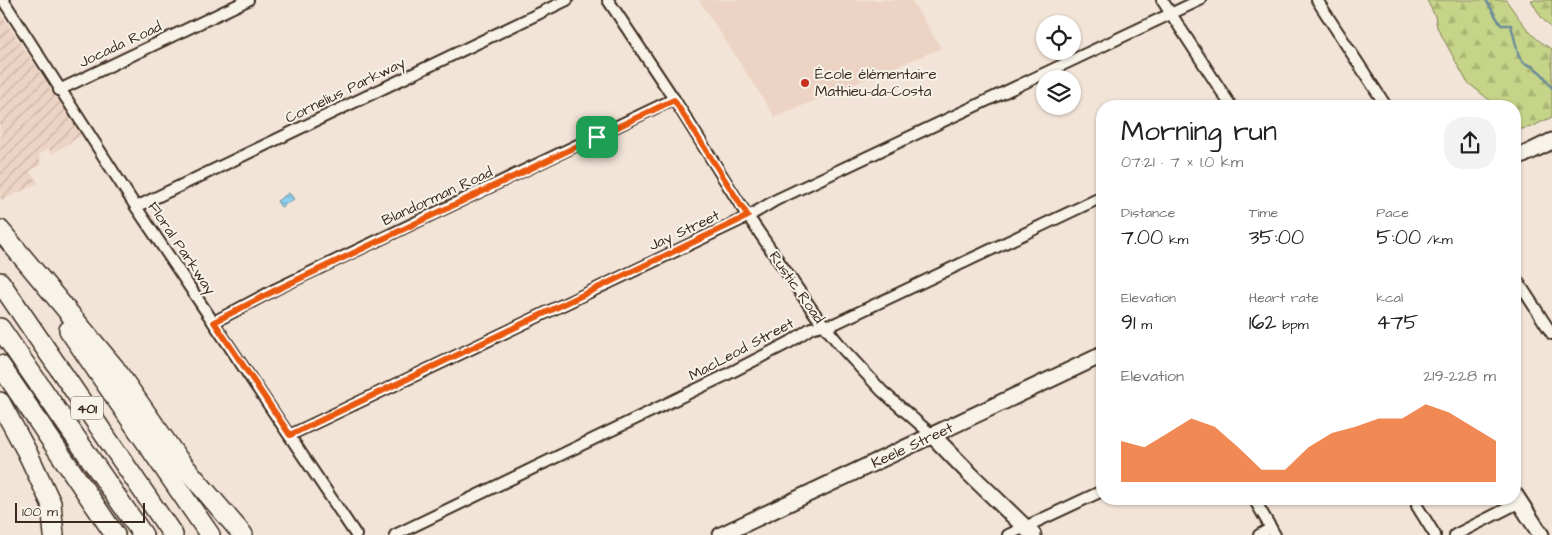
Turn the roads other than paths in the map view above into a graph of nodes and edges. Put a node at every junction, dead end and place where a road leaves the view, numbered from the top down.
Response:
1 (3, 0) edge
2 (248, 0) edge
3 (567, 0) edge
4 (608, 0) edge
5 (1162, 0) edge
6 (1200, 0) edge
7 (1317, 0) edge
8 (1171, 14) junction
9 (60, 90) junction
10 (674, 100) junction
11 (1227, 100) edge
12 (1382, 100) edge
13 (1552, 141) edge
14 (1521, 156) edge
15 (1096, 200) edge
16 (136, 207) junction
17 (748, 216) junction
18 (0, 230) edge
19 (0, 282) edge
20 (1521, 286) edge
21 (214, 322) junction
22 (823, 324) junction
23 (0, 328) edge
24 (1552, 334) edge
25 (1096, 358) edge
26 (0, 365) edge
27 (0, 402) edge
28 (290, 435) junction
29 (932, 435) junction
30 (1096, 494) edge
31 (1521, 503) edge
32 (1258, 505) edge
33 (1512, 505) edge
34 (1417, 506) dead end
35 (1029, 531) edge
36 (1273, 531) edge
37 (54, 535) edge
38 (115, 535) edge
39 (143, 535) edge
40 (173, 535) edge
41 (210, 535) edge
42 (243, 535) edge
43 (356, 535) edge
44 (395, 535) edge
45 (721, 535) edge
46 (1008, 535) edge
47 (1259, 535) edge
48 (1435, 535) edge
49 (1455, 535) edge
50 (1541, 535) edge

1 - 9 street, Floral Parkway
2 - 9 street, Jocada Road
3 - 16 street, Cornelius Parkway
4 - 10 street, Rustic Road
5 - 8 street
6 - 8 street, Jay Street
7 - 12 street
8 - 11 street
8 - 17 street, Jay Street
9 - 16 street, Floral Parkway
10 - 17 street, Rustic Road
10 - 21 street, Blandorman Road
13 - 14 main road
15 - 22 street, MacLeod Street
16 - 21 street, Floral Parkway
17 - 22 street, Rustic Road
17 - 28 street, Jay Street
18 - 41 highway, 401
18 - 42 highway
19 - 40 highway, 401
20 - 24 street
21 - 28 street, Floral Parkway
22 - 29 street, Rustic Road
22 - 44 street, MacLeod Street
23 - 39 highway, 401
25 - 29 main road, Keele Street
26 - 38 highway
27 - 37 highway
28 - 43 street, Floral Parkway
29 - 35 main road, Rustic Road
29 - 45 main road, Keele Street
30 - 35 street
31 - 50 main road
32 - 36 street
33 - 49 street
34 - 48 street
35 - 46 street
36 - 47 street

